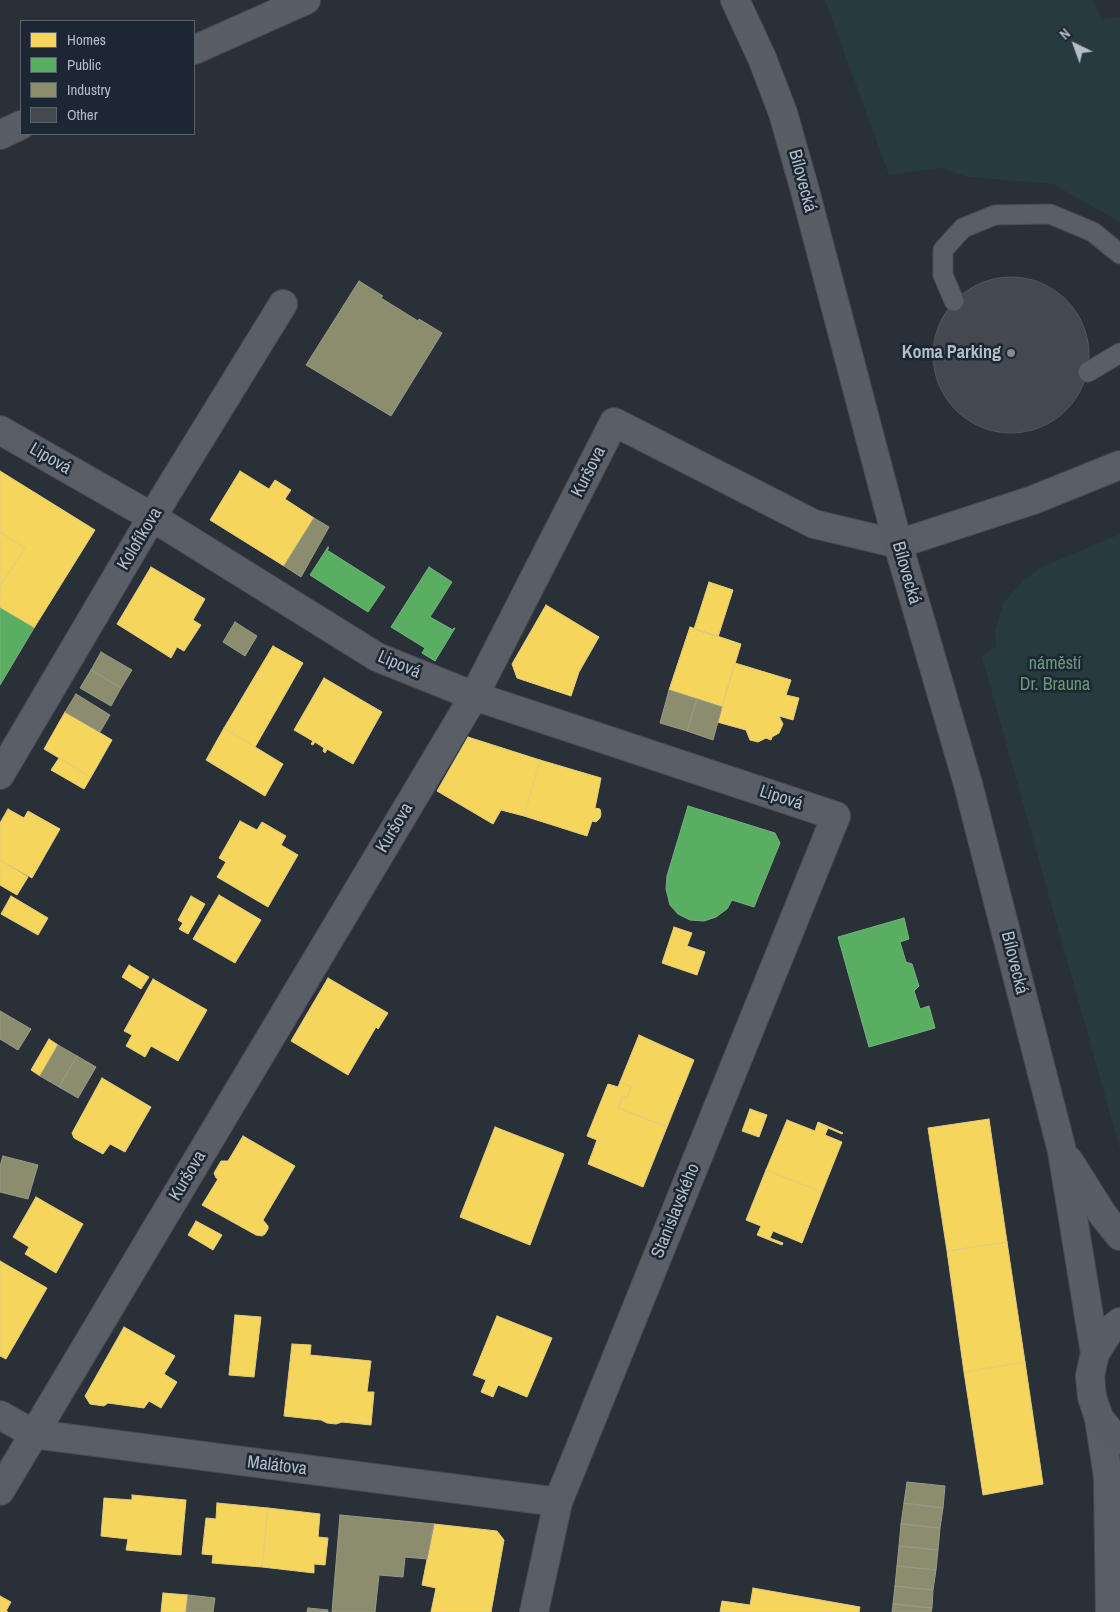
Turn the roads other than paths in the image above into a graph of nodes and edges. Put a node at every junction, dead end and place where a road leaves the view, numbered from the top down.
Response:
1 (306, 0) edge
2 (735, 0) edge
3 (195, 50) edge
4 (20, 126) edge
5 (0, 135) edge
6 (1120, 254) edge
7 (954, 301) dead end
8 (282, 304) dead end
9 (1120, 353) edge
10 (1088, 372) dead end
11 (0, 430) edge
12 (1120, 464) edge
13 (152, 517) junction
14 (898, 544) junction
15 (474, 696) junction
16 (0, 775) edge
17 (836, 816) joint
18 (1062, 1151) junction
19 (1120, 1236) edge
20 (1120, 1322) edge
21 (1095, 1353) junction
22 (0, 1415) edge
23 (1099, 1418) junction
24 (34, 1434) junction
25 (1120, 1440) edge
26 (0, 1491) edge
27 (558, 1502) junction
28 (534, 1612) edge
29 (1110, 1612) edge

1 - 3 street
2 - 14 street, Bílovecká
4 - 5 street
6 - 7 lane
8 - 13 street, Kolofíkova
9 - 10 lane
11 - 13 street, Lipová
12 - 14 street
13 - 15 street, Lipová
13 - 16 street, Kolofíkova
14 - 15 street, Kuršova
14 - 18 street, Bílovecká
15 - 17 street, Lipová
15 - 24 street, Kuršova
17 - 27 street, Stanislavského
18 - 19 street
18 - 21 street
20 - 21 street
21 - 23 street
22 - 24 street, Malátova
23 - 25 street
23 - 29 street
24 - 26 street, Kuršova
24 - 27 street, Malátova
27 - 28 street, Stanislavského

